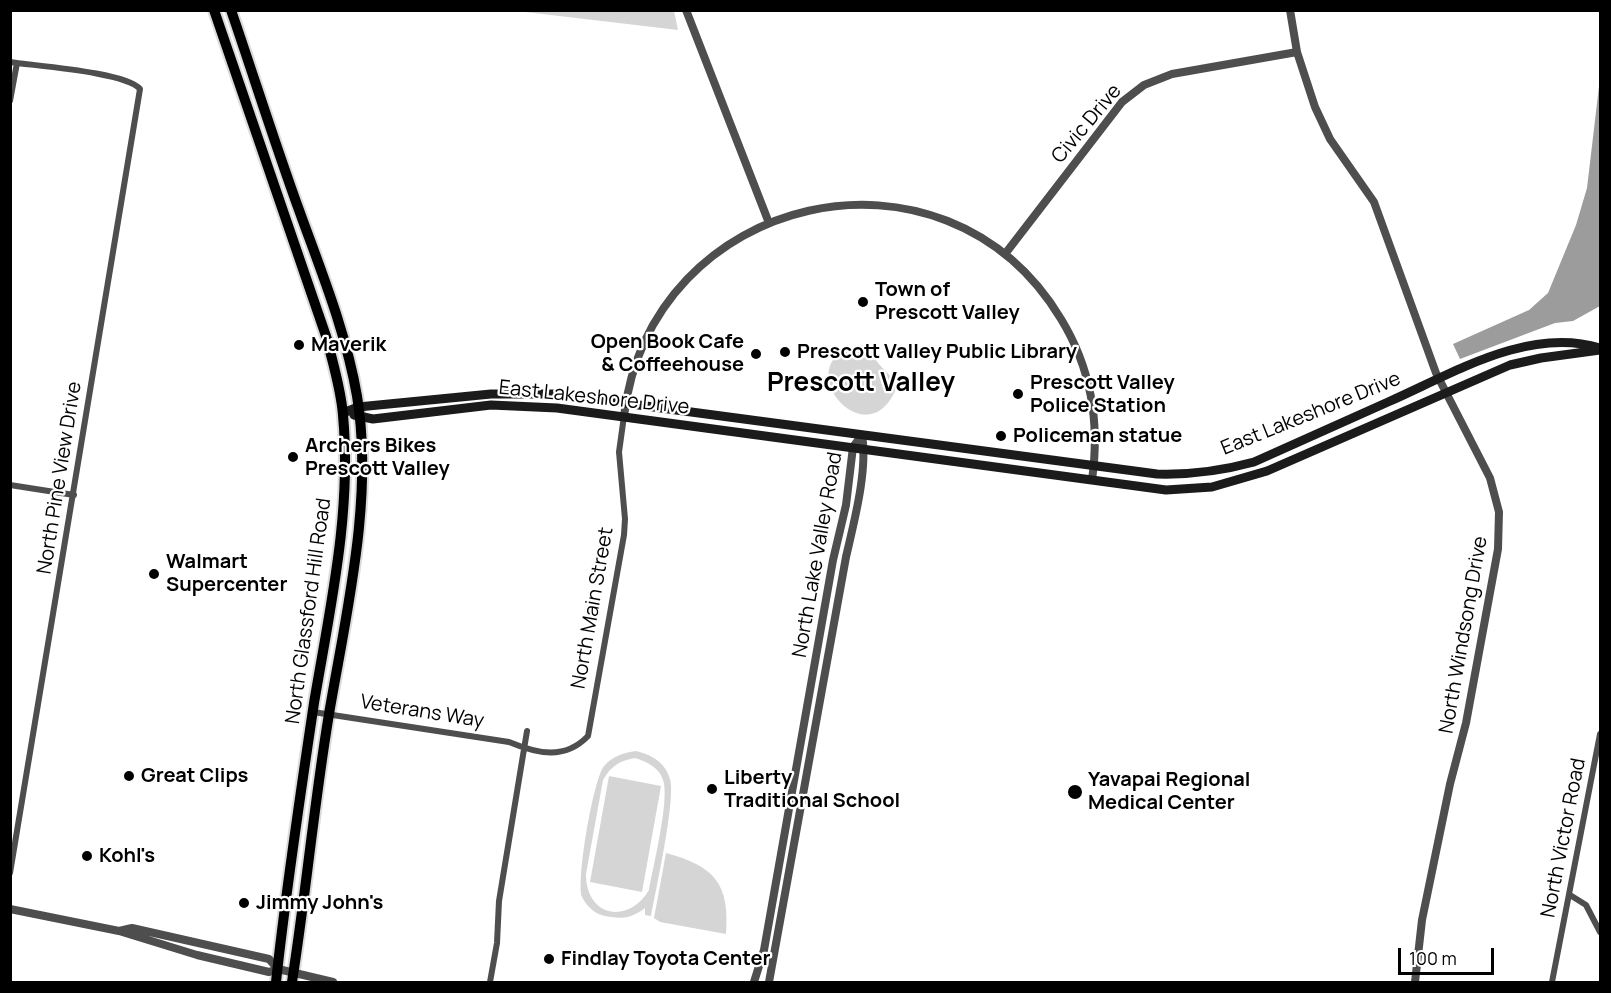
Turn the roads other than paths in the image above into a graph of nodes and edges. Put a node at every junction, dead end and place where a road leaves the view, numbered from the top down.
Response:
1 (214, 10) edge
2 (231, 10) edge
3 (686, 10) edge
4 (1290, 10) edge
5 (1297, 52) junction
6 (14, 63) edge
7 (10, 101) edge
8 (768, 223) junction
9 (1005, 254) junction
10 (1600, 349) edge
11 (1439, 380) junction
12 (1446, 391) junction
13 (491, 394) junction
14 (626, 403) junction
15 (491, 405) junction
16 (358, 411) junction
17 (343, 412) junction
18 (624, 416) junction
19 (862, 435) junction
20 (852, 447) junction
21 (864, 449) junction
22 (1269, 455) junction
23 (1094, 465) junction
24 (1274, 468) junction
25 (1092, 480) junction
26 (10, 485) edge
27 (74, 495) junction
28 (313, 712) junction
29 (329, 714) junction
30 (527, 731) dead end
31 (1600, 734) edge
32 (525, 749) junction
33 (1599, 752) edge
34 (10, 873) edge
35 (1570, 895) junction
36 (10, 909) edge
37 (119, 931) junction
38 (1600, 932) edge
39 (278, 969) junction
40 (293, 978) edge
41 (276, 982) edge
42 (333, 982) edge
43 (490, 982) edge
44 (754, 982) edge
45 (769, 982) edge
46 (1415, 982) edge
47 (1552, 982) edge

1 - 17 main road, North Glassford Hill Road
2 - 16 main road, North Glassford Hill Road
3 - 8 street
4 - 5 street, North Windsong Drive
5 - 9 street, Civic Drive
5 - 11 street, North Windsong Drive
6 - 7 street
6 - 27 street, North Pine View Drive
8 - 9 street
8 - 14 street
9 - 23 street
10 - 11 main road, East Lakeshore Drive
10 - 12 main road, East Lakeshore Drive
11 - 12 street, North Windsong Drive
11 - 22 main road, East Lakeshore Drive
12 - 24 main road, East Lakeshore Drive
12 - 46 street, North Windsong Drive
13 - 14 main road, East Lakeshore Drive
13 - 15 main road
13 - 16 main road, East Lakeshore Drive
14 - 18 street
14 - 19 main road, East Lakeshore Drive
15 - 16 main road, East Lakeshore Drive
15 - 18 main road, East Lakeshore Drive
16 - 17 main road, East Lakeshore Drive
16 - 29 main road, North Glassford Hill Road
17 - 28 main road, North Glassford Hill Road
18 - 20 main road, East Lakeshore Drive
18 - 32 street, North Main Street
19 - 20 street, North Lake Valley Road
19 - 21 street, North Lake Valley Road
19 - 23 main road, East Lakeshore Drive
20 - 21 main road, East Lakeshore Drive
20 - 44 street, North Lake Valley Road
21 - 25 main road, East Lakeshore Drive
21 - 45 street, North Lake Valley Road
22 - 23 main road, East Lakeshore Drive
22 - 24 main road
23 - 25 street
24 - 25 main road, East Lakeshore Drive
26 - 27 street
27 - 34 street, North Pine View Drive
28 - 29 street, Veterans Way
28 - 39 main road, North Glassford Hill Road
29 - 32 street, Veterans Way
29 - 40 main road, North Glassford Hill Road
30 - 32 street
31 - 33 street, North Victor Road
32 - 43 street
33 - 35 street, North Victor Road
35 - 38 street
35 - 47 street, North Victor Road
36 - 37 street
37 - 39 street
37 - 39 street
39 - 40 street
39 - 41 main road, North Glassford Hill Road
40 - 42 street

